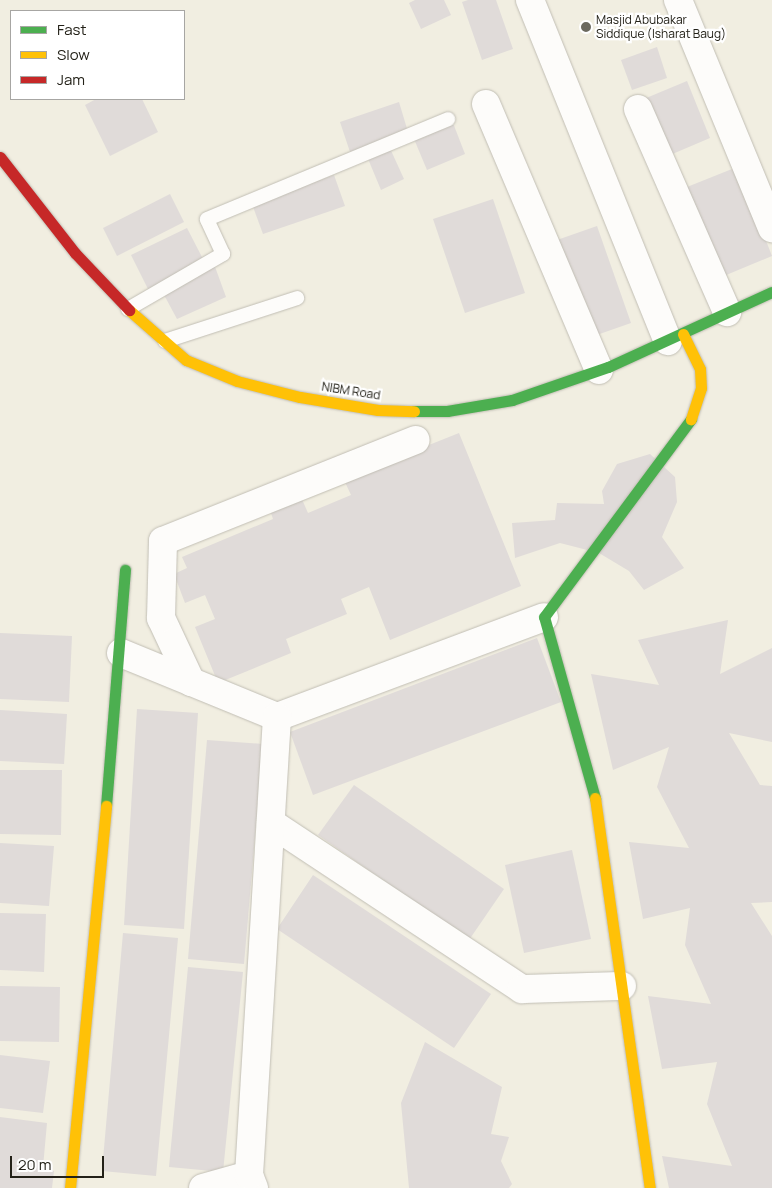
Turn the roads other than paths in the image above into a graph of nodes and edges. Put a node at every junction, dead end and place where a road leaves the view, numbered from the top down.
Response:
1 (530, 0) edge
2 (678, 0) edge
3 (486, 104) dead end
4 (638, 110) dead end
5 (448, 119) dead end
6 (0, 157) edge
7 (772, 228) edge
8 (772, 292) edge
9 (298, 298) dead end
10 (128, 309) junction
11 (727, 312) junction
12 (675, 338) junction
13 (165, 342) junction
14 (599, 370) junction
15 (416, 440) dead end
16 (125, 570) dead end
17 (544, 617) junction
18 (121, 653) junction
19 (191, 682) junction
20 (277, 716) junction
21 (271, 824) junction
22 (622, 986) junction
23 (251, 1181) edge
24 (70, 1188) edge
25 (203, 1188) edge
26 (650, 1188) edge

1 - 12 street
2 - 7 street
3 - 14 street
4 - 11 street
5 - 10 lane
6 - 10 street, NIBM Road
8 - 11 street, NIBM Road
9 - 13 lane
10 - 13 street, NIBM Road
11 - 12 street, NIBM Road
12 - 14 street, NIBM Road
12 - 17 street
13 - 14 street, NIBM Road
15 - 19 street
16 - 18 street
17 - 20 street
17 - 22 street
18 - 19 street
18 - 24 street
19 - 20 street
20 - 21 street
21 - 22 street
21 - 23 street
22 - 26 street
23 - 25 street

